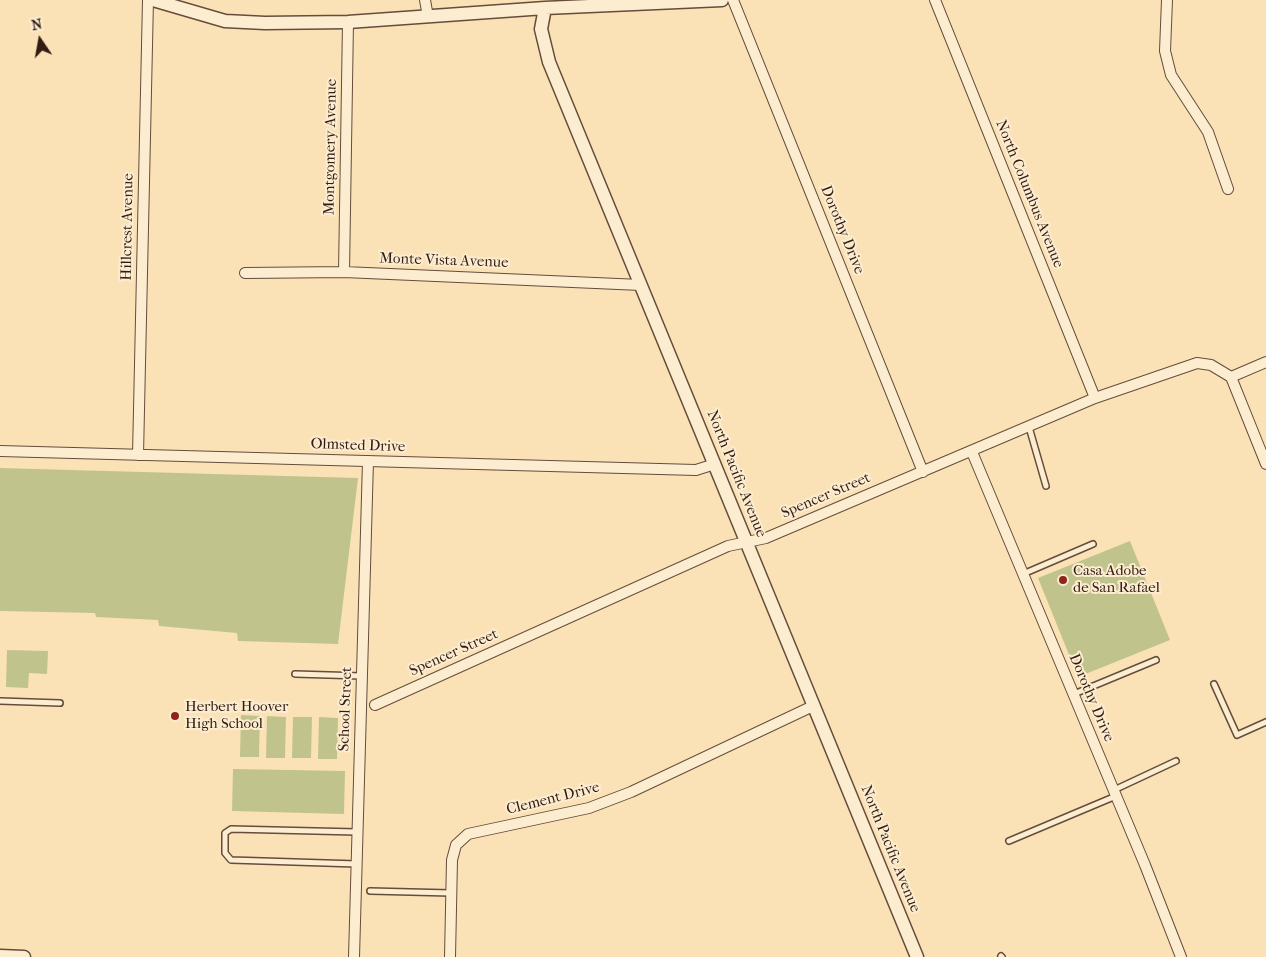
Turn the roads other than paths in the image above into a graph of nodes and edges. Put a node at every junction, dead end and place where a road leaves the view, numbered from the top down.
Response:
1 (148, 0) edge
2 (153, 0) edge
3 (425, 0) edge
4 (722, 0) edge
5 (733, 0) edge
6 (935, 0) edge
7 (1167, 0) edge
8 (546, 4) edge
9 (186, 6) edge
10 (428, 17) junction
11 (348, 22) junction
12 (1228, 188) dead end
13 (344, 272) junction
14 (245, 273) dead end
15 (641, 285) junction
16 (1266, 362) edge
17 (1231, 377) junction
18 (1095, 398) junction
19 (1029, 427) junction
20 (0, 450) edge
21 (972, 452) junction
22 (138, 455) junction
23 (368, 461) junction
24 (715, 464) junction
25 (1266, 464) edge
26 (923, 472) junction
27 (1046, 486) dead end
28 (746, 541) junction
29 (1093, 544) dead end
30 (1023, 574) junction
31 (1156, 660) dead end
32 (295, 674) dead end
33 (362, 676) junction
34 (1214, 684) dead end
35 (1073, 694) junction
36 (0, 701) edge
37 (60, 703) dead end
38 (375, 705) dead end
39 (814, 706) junction
40 (1266, 722) edge
41 (1176, 761) dead end
42 (1115, 793) junction
43 (358, 832) junction
44 (1009, 840) dead end
45 (356, 864) junction
46 (370, 891) dead end
47 (451, 893) junction
48 (0, 956) edge
49 (24, 957) edge
50 (354, 957) edge
51 (450, 957) edge
52 (917, 957) edge
53 (1181, 957) edge

1 - 22 street, Hillcrest Avenue
2 - 9 street
3 - 10 street
4 - 8 street
5 - 26 street, Dorothy Drive
6 - 18 street, North Columbus Avenue
7 - 12 street
8 - 10 street
8 - 15 street, North Pacific Avenue
9 - 11 street
10 - 11 street
11 - 13 street, Montgomery Avenue
13 - 14 street, Monte Vista Avenue
13 - 15 street, Monte Vista Avenue
15 - 24 street, North Pacific Avenue
16 - 17 street
17 - 18 street, Spencer Street
17 - 25 street
18 - 19 street, Spencer Street
19 - 21 street, Spencer Street
19 - 27 lane
20 - 22 street, Olmsted Drive
21 - 26 street, Spencer Street
21 - 30 street, Dorothy Drive
22 - 23 street, Olmsted Drive
23 - 24 street, Olmsted Drive
23 - 33 street, School Street
24 - 28 street, North Pacific Avenue
26 - 28 street, Spencer Street
28 - 38 street, Spencer Street
28 - 39 street, North Pacific Avenue
29 - 30 lane
30 - 35 street, Dorothy Drive
31 - 35 lane
32 - 33 lane
33 - 43 street, School Street
34 - 40 lane
35 - 42 street, Dorothy Drive
36 - 37 lane
39 - 47 street, Clement Drive
39 - 52 street, North Pacific Avenue
41 - 42 lane
42 - 44 lane
42 - 53 street, Dorothy Drive
43 - 45 street, School Street
43 - 45 lane
45 - 50 street, School Street
46 - 47 lane
47 - 51 street, Clement Drive
48 - 49 street

